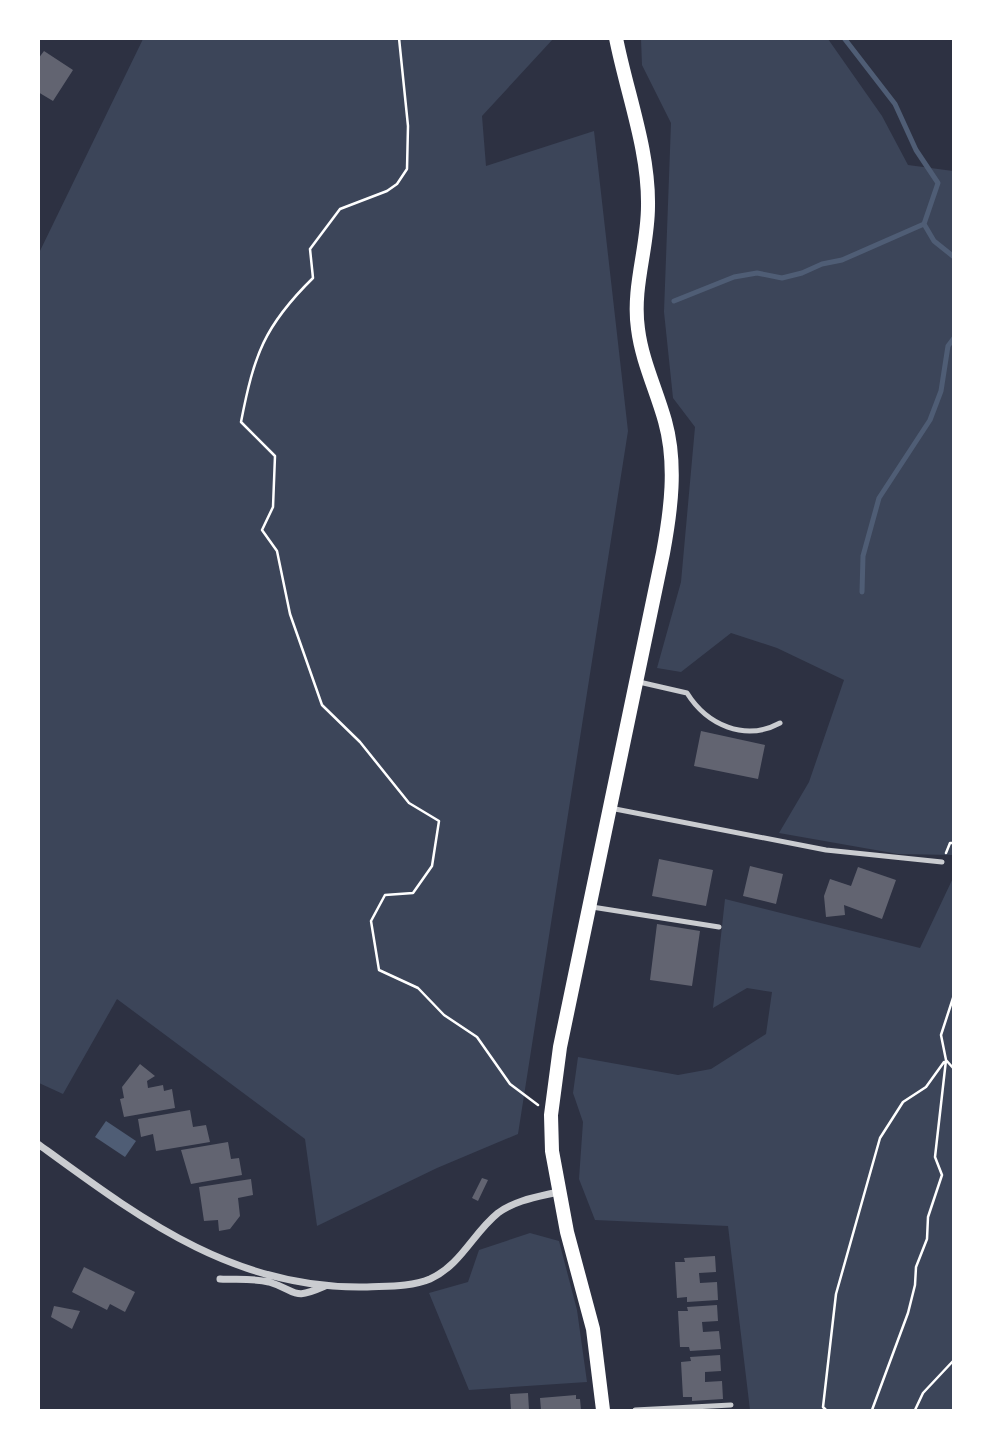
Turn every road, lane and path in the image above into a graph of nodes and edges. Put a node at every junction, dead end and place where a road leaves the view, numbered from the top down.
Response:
1 (399, 38) edge
2 (616, 38) edge
3 (636, 681) junction
4 (780, 723) dead end
5 (610, 808) junction
6 (942, 862) dead end
7 (589, 906) junction
8 (719, 927) dead end
9 (954, 995) edge
10 (946, 1060) junction
11 (954, 1069) edge
12 (538, 1105) dead end
13 (38, 1144) edge
14 (558, 1192) junction
15 (220, 1279) dead end
16 (326, 1286) junction
17 (954, 1360) edge
18 (731, 1405) dead end
19 (603, 1410) edge
20 (635, 1410) edge
21 (826, 1410) edge
22 (872, 1410) edge
23 (915, 1410) edge

1 - 12 path
2 - 3 main road
3 - 4 lane
3 - 5 main road
5 - 6 lane
5 - 7 main road
7 - 8 lane
7 - 14 main road
9 - 10 path
10 - 11 path
10 - 21 path
10 - 22 path
13 - 16 street
14 - 16 street
14 - 19 main road
15 - 16 street
17 - 23 path
18 - 20 lane

